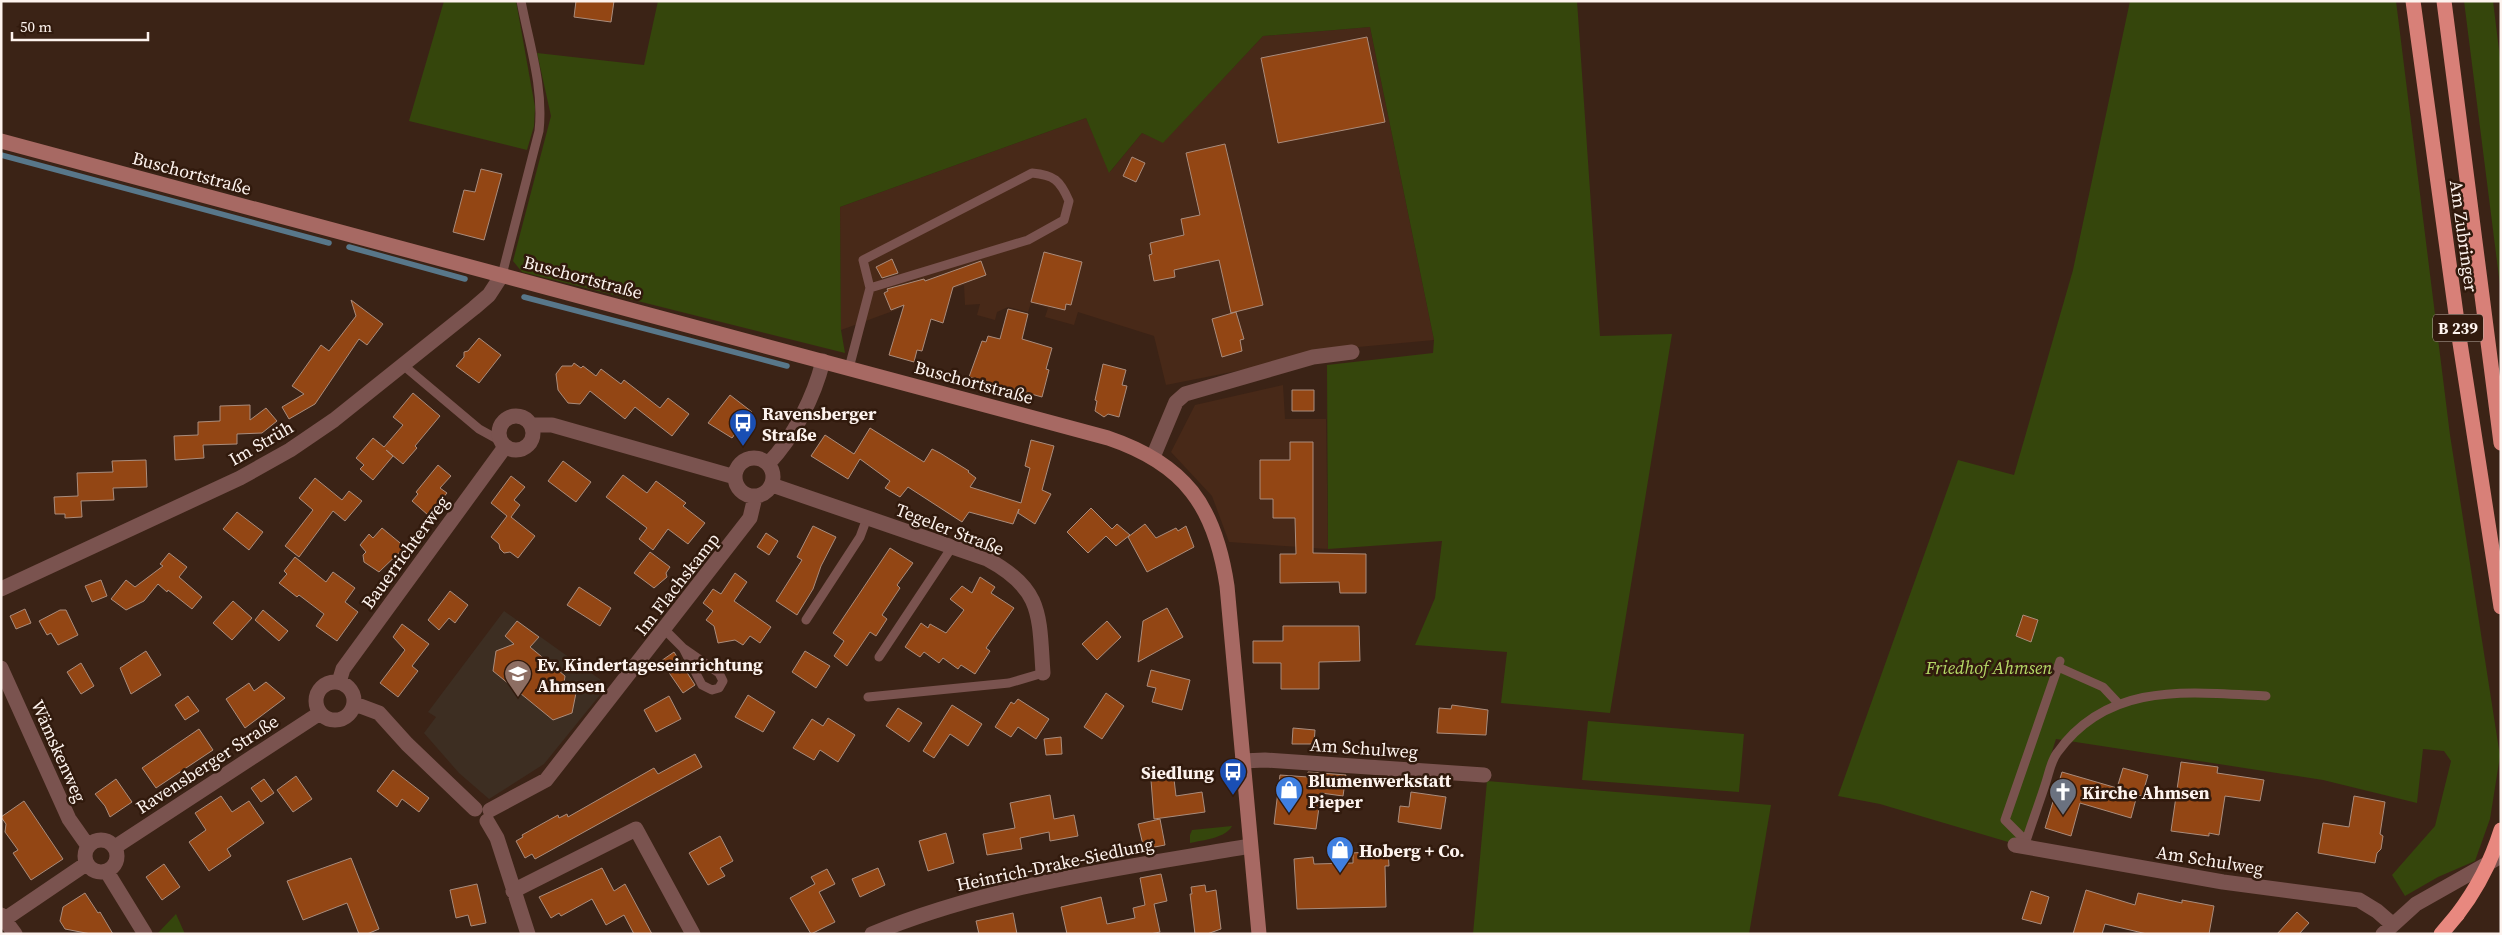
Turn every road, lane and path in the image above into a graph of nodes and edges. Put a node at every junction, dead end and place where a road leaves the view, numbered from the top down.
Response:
1 (521, 1) edge
2 (2413, 1) edge
3 (2444, 1) edge
4 (1, 141) edge
5 (502, 275) junction
6 (870, 288) junction
7 (1352, 352) dead end
8 (823, 361) junction
9 (403, 365) junction
10 (849, 368) junction
11 (532, 425) junction
12 (502, 443) junction
13 (2501, 443) edge
14 (1152, 457) junction
15 (768, 464) junction
16 (735, 477) junction
17 (772, 485) junction
18 (755, 497) junction
19 (867, 518) junction
20 (952, 547) junction
21 (1, 589) edge
22 (2501, 607) edge
23 (806, 620) dead end
24 (664, 630) junction
25 (684, 648) junction
26 (879, 657) dead end
27 (1, 668) edge
28 (1043, 673) joint
29 (339, 682) junction
30 (2266, 696) dead end
31 (868, 697) dead end
32 (2118, 703) junction
33 (355, 704) junction
34 (320, 713) junction
35 (1242, 761) junction
36 (1484, 776) dead end
37 (484, 813) junction
38 (2501, 830) edge
39 (88, 846) junction
40 (1250, 846) junction
41 (2020, 846) junction
42 (115, 847) junction
43 (2501, 856) edge
44 (86, 864) junction
45 (107, 872) junction
46 (514, 891) junction
47 (3, 917) edge
48 (2387, 929) edge
49 (15, 934) edge
50 (145, 934) edge
51 (528, 934) edge
52 (693, 934) edge
53 (872, 934) edge
54 (1258, 934) edge
55 (2441, 934) edge

1 - 5 lane
2 - 22 highway, Am Zubringer / B 239
3 - 13 highway, Am Zubringer / B 239
4 - 5 main road, Buschortstraße
5 - 8 main road, Buschortstraße
5 - 9 street, Im Strüh
6 - 6 lane
6 - 10 lane
7 - 14 street
8 - 10 main road, Buschortstraße
8 - 15 street
9 - 12 lane
9 - 21 street, Im Strüh
10 - 14 main road, Buschortstraße
11 - 12 street
11 - 12 street, Bauerrichterweg
11 - 16 street, Bauerrichterweg
12 - 29 street, Bauerrichterweg
14 - 35 main road, Buschortstraße
15 - 16 street
15 - 17 street
16 - 18 street
17 - 18 street
17 - 19 street, Tegeler Straße
18 - 24 street, Im Flachskamp
19 - 20 street, Tegeler Straße
19 - 23 lane
20 - 26 lane
20 - 28 street, Tegeler Straße
24 - 25 lane
24 - 37 street, Im Flachskamp
25 - 25 lane
27 - 39 street, Wämskenweg
28 - 31 lane
29 - 33 street
29 - 34 street
30 - 32 lane
32 - 41 lane
32 - 41 lane
33 - 34 street
33 - 37 street
34 - 42 street, Ravensberger Straße
35 - 36 street, Am Schulweg
35 - 40 main road, Buschortstraße
37 - 46 street
38 - 55 highway, bridge
39 - 42 street
39 - 44 street
40 - 53 street, Heinrich-Drake-Siedlung
40 - 54 main road, Buschortstraße
41 - 48 street, Am Schulweg
42 - 45 street
43 - 48 street
44 - 45 street
44 - 47 street
45 - 50 street
46 - 51 street
46 - 52 street
47 - 49 street

